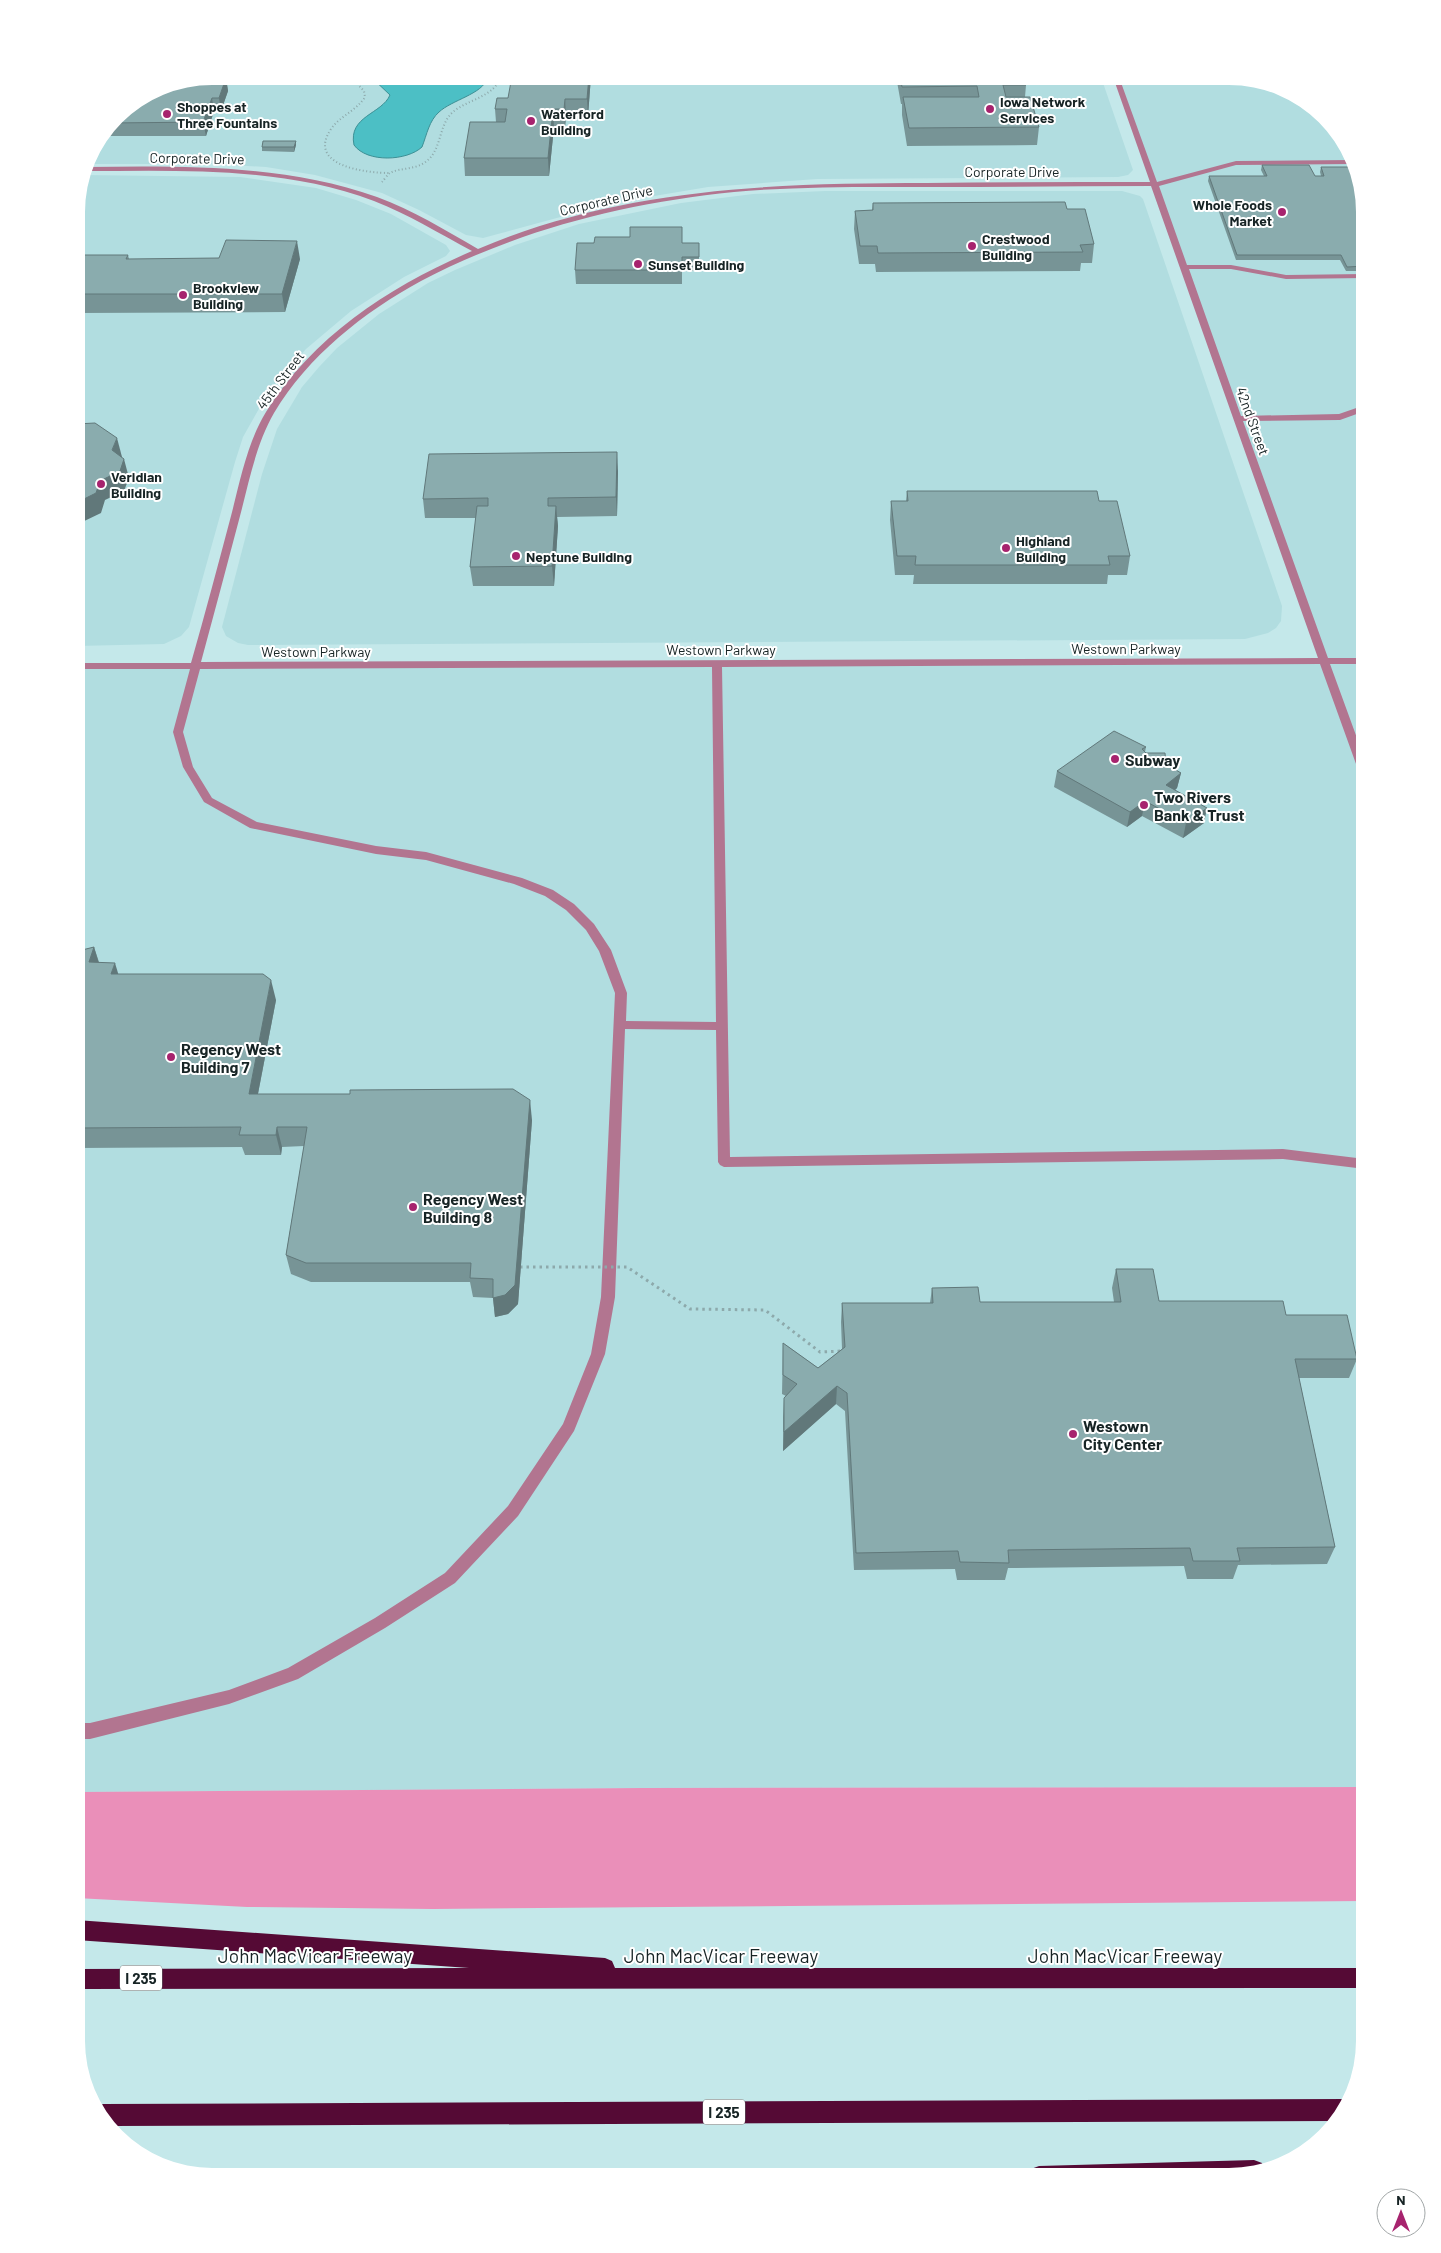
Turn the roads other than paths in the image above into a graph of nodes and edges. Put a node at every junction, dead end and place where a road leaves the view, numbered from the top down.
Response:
1 (1119, 85) edge
2 (1345, 162) edge
3 (93, 169) edge
4 (1154, 183) junction
5 (477, 251) junction
6 (1184, 267) junction
7 (1356, 276) edge
8 (1356, 411) edge
9 (1238, 419) junction
10 (1324, 661) junction
11 (1356, 661) edge
12 (717, 663) junction
13 (196, 665) junction
14 (85, 666) edge
15 (1356, 750) edge
16 (620, 1025) junction
17 (722, 1026) junction
18 (1356, 1163) edge
19 (85, 1731) edge
20 (85, 1931) edge
21 (721, 1977) junction
22 (1356, 1978) edge
23 (85, 1979) edge
24 (1335, 2110) edge
25 (109, 2115) edge

1 - 4 street, 42nd Street
2 - 4 street, Corporate Drive
3 - 5 street, Corporate Drive
4 - 5 street, Corporate Drive
4 - 6 street, 42nd Street
5 - 13 street, 45th Street
6 - 7 street
6 - 9 street, 42nd Street
8 - 9 street
9 - 10 street, 42nd Street
10 - 11 street, Westown Parkway
10 - 12 street, Westown Parkway
10 - 15 street, 42nd Street
12 - 13 street, Westown Parkway
12 - 17 street
13 - 14 street, Westown Parkway
13 - 16 street, 45th Street
16 - 17 street
16 - 19 street, 45th Street
17 - 18 street
20 - 21 highway
21 - 22 highway, John MacVicar Freeway / I 235
21 - 23 highway, John MacVicar Freeway / I 235
24 - 25 highway, I 235

